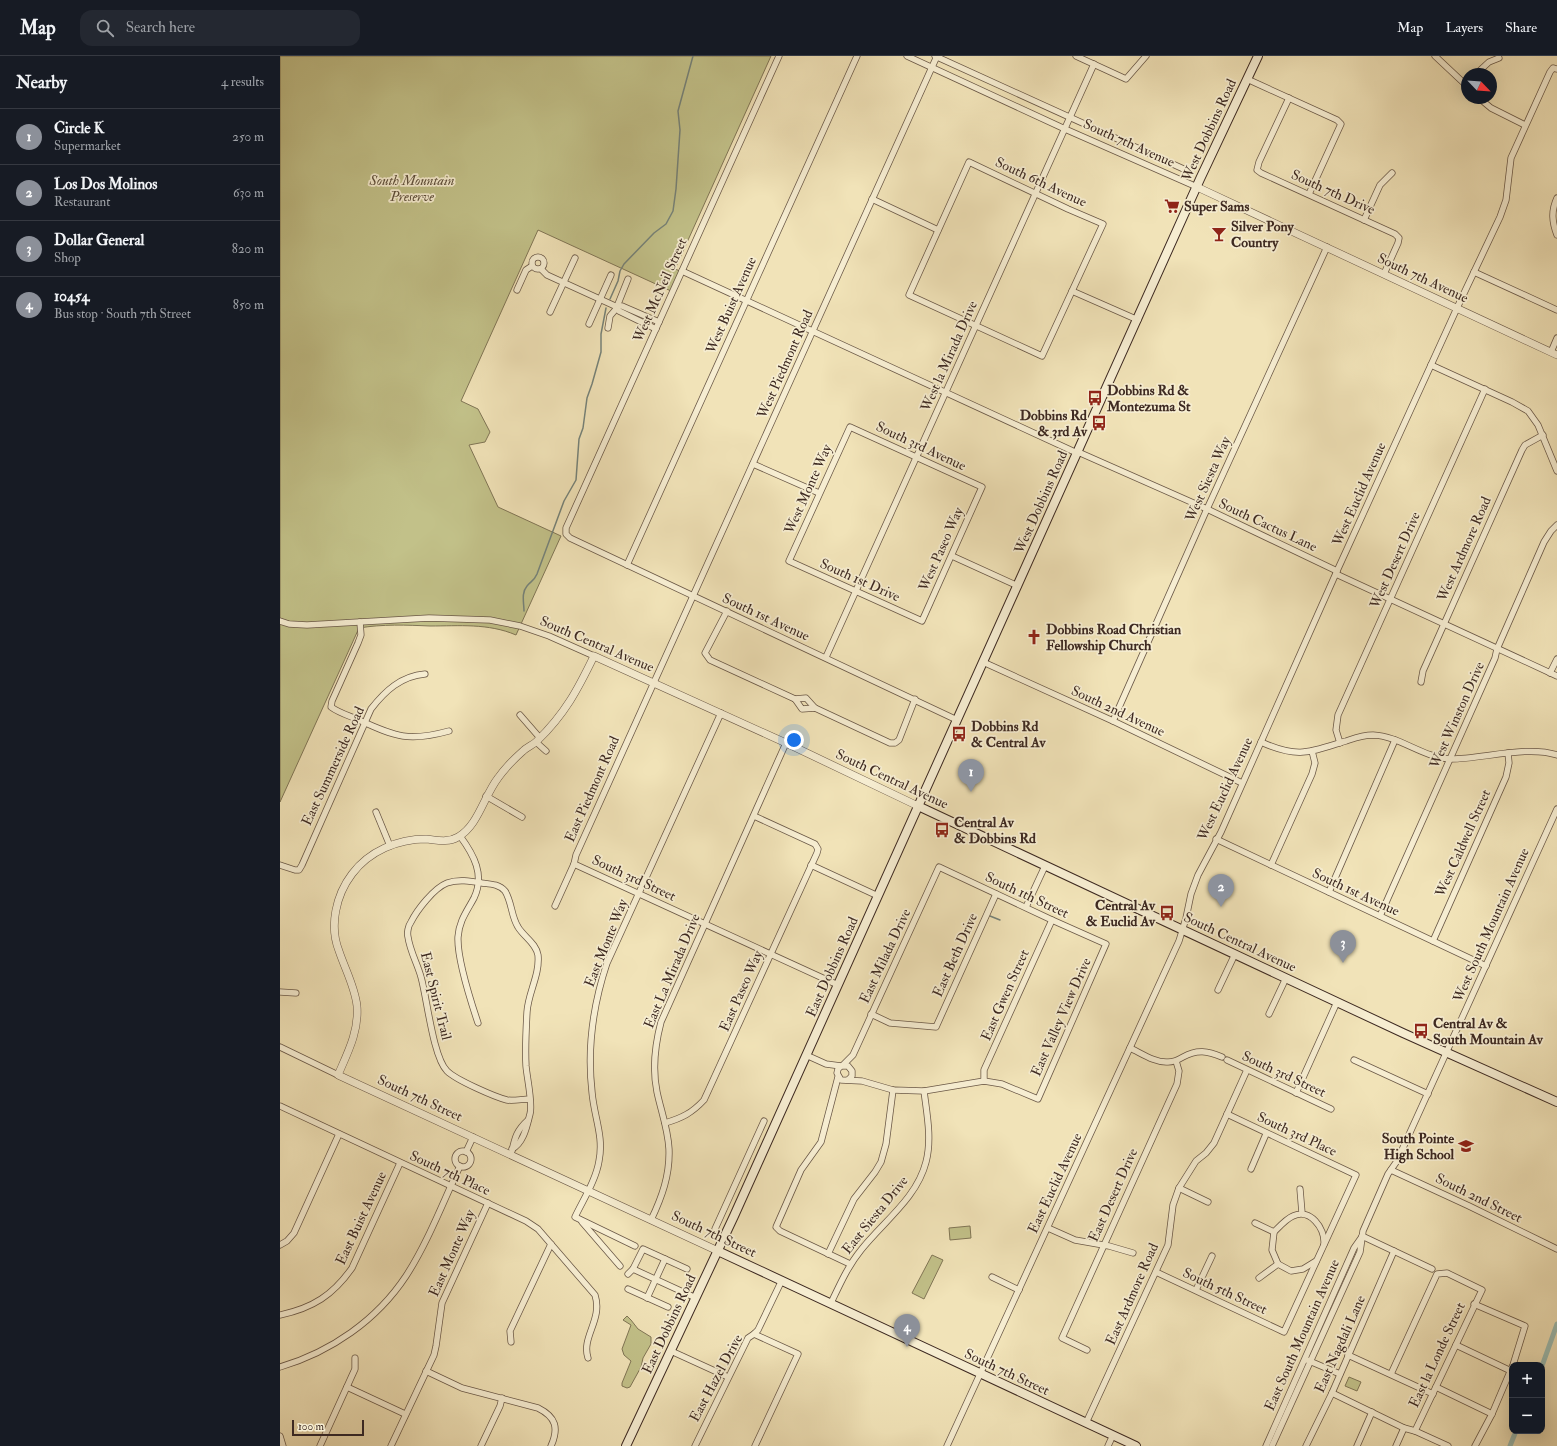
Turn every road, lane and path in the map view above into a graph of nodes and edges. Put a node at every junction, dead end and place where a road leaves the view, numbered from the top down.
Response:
1 (779, 56) edge
2 (857, 56) edge
3 (907, 56) edge
4 (936, 56) edge
5 (1076, 56) edge
6 (1146, 56) edge
7 (1258, 56) edge
8 (1435, 56) edge
9 (1499, 58) dead end
10 (1094, 64) junction
11 (932, 67) junction
12 (1482, 68) edge
13 (1555, 68) edge
14 (1247, 79) junction
15 (1461, 79) edge
16 (1288, 98) junction
17 (1487, 104) edge
18 (1070, 118) junction
19 (1526, 125) junction
20 (1064, 129) junction
21 (1188, 171) dead end
22 (1392, 173) dead end
23 (1197, 187) junction
24 (1036, 193) junction
25 (1309, 194) junction
26 (872, 198) junction
27 (1557, 198) edge
28 (1364, 220) junction
29 (938, 230) junction
30 (1557, 235) edge
31 (1327, 247) junction
32 (575, 258) dead end
33 (532, 266) junction
34 (541, 269) junction
35 (682, 271) junction
36 (1474, 272) junction
37 (1384, 274) junction
38 (611, 275) dead end
39 (628, 279) dead end
40 (564, 282) junction
41 (517, 290) dead end
42 (1072, 291) junction
43 (600, 299) junction
44 (746, 301) junction
45 (616, 307) junction
46 (1457, 308) junction
47 (1557, 310) edge
48 (550, 312) dead end
49 (1138, 320) junction
50 (659, 322) junction
51 (589, 324) dead end
52 (976, 326) junction
53 (608, 328) dead end
54 (656, 329) junction
55 (813, 332) junction
56 (1557, 338) edge
57 (1554, 353) edge
58 (1431, 365) junction
59 (1485, 389) junction
60 (945, 393) junction
61 (850, 427) joint
62 (1543, 435) junction
63 (1078, 453) junction
64 (916, 457) junction
65 (753, 464) junction
66 (1557, 471) edge
67 (982, 487) joint
68 (819, 493) junction
69 (1207, 509) junction
70 (1557, 525) edge
71 (566, 534) joint
72 (952, 556) junction
73 (789, 561) joint
74 (627, 565) junction
75 (1337, 572) junction
76 (1018, 586) junction
77 (856, 591) junction
78 (694, 596) junction
79 (1390, 599) junction
80 (727, 611) junction
81 (280, 621) edge
82 (922, 621) joint
83 (360, 622) junction
84 (1444, 624) junction
85 (1497, 649) junction
86 (594, 656) junction
87 (826, 657) junction
88 (1557, 659) edge
89 (983, 662) junction
90 (1550, 673) junction
91 (425, 674) dead end
92 (1557, 676) edge
93 (654, 682) junction
94 (1421, 682) dead end
95 (795, 699) junction
96 (915, 699) junction
97 (815, 708) junction
98 (721, 713) junction
99 (520, 715) dead end
100 (957, 720) junction
101 (1114, 721) junction
102 (364, 723) junction
103 (449, 731) dead end
104 (538, 740) junction
105 (1395, 740) junction
106 (1261, 742) junction
107 (1340, 743) junction
108 (786, 744) junction
109 (546, 751) dead end
110 (1312, 751) junction
111 (1508, 754) junction
112 (1557, 755) edge
113 (1450, 759) junction
114 (1242, 783) junction
115 (486, 796) junction
116 (918, 806) junction
117 (1557, 809) edge
118 (376, 812) dead end
119 (754, 816) junction
120 (522, 817) dead end
121 (460, 836) junction
122 (1216, 839) junction
123 (390, 846) junction
124 (574, 864) junction
125 (280, 865) edge
126 (811, 865) junction
127 (1271, 865) junction
128 (1045, 866) junction
129 (939, 867) joint
130 (478, 882) junction
131 (1329, 892) junction
132 (639, 894) junction
133 (996, 894) junction
134 (878, 896) junction
135 (555, 906) dead end
136 (1026, 908) junction
137 (1380, 916) junction
138 (1052, 920) junction
139 (705, 924) junction
140 (1183, 930) junction
141 (1433, 941) junction
142 (1106, 944) joint
143 (1235, 954) junction
144 (771, 955) junction
145 (1486, 966) junction
146 (1286, 978) junction
147 (838, 985) junction
148 (1218, 990) dead end
149 (280, 992) edge
150 (296, 993) dead end
151 (1337, 1002) junction
152 (871, 1014) junction
153 (1269, 1014) dead end
154 (478, 1023) dead end
155 (1197, 1045) dead end
156 (280, 1047) edge
157 (1130, 1048) junction
158 (1198, 1051) junction
159 (1447, 1052) junction
160 (806, 1055) junction
161 (853, 1055) junction
162 (1354, 1060) dead end
163 (1176, 1061) junction
164 (826, 1064) junction
165 (842, 1065) junction
166 (852, 1069) junction
167 (1248, 1070) junction
168 (338, 1075) junction
169 (838, 1076) junction
170 (846, 1080) junction
171 (862, 1081) junction
172 (984, 1082) junction
173 (893, 1090) junction
174 (924, 1092) junction
175 (835, 1093) junction
176 (1296, 1093) junction
177 (1428, 1094) junction
178 (530, 1098) junction
179 (1557, 1102) edge
180 (280, 1106) edge
181 (1331, 1109) dead end
182 (1227, 1114) junction
183 (764, 1121) dead end
184 (665, 1123) junction
185 (339, 1134) junction
186 (758, 1134) junction
187 (1266, 1134) junction
188 (473, 1137) junction
189 (769, 1138) junction
190 (466, 1152) junction
191 (511, 1152) junction
192 (400, 1163) junction
193 (460, 1166) junction
194 (1251, 1169) dead end
195 (1391, 1170) junction
196 (450, 1185) junction
197 (1179, 1188) junction
198 (1300, 1189) dead end
199 (588, 1190) junction
200 (1208, 1202) dead end
201 (488, 1204) junction
202 (722, 1213) junction
203 (1302, 1213) junction
204 (733, 1218) junction
205 (581, 1220) junction
206 (651, 1220) junction
207 (1255, 1224) dead end
208 (1048, 1228) junction
209 (715, 1229) dead end
210 (1274, 1232) junction
211 (1362, 1236) junction
212 (551, 1244) junction
213 (280, 1245) edge
214 (1104, 1245) junction
215 (635, 1246) dead end
216 (1324, 1246) junction
217 (1557, 1249) edge
218 (718, 1251) junction
219 (1394, 1251) junction
220 (1133, 1252) dead end
221 (828, 1254) junction
222 (1212, 1256) dead end
223 (665, 1258) junction
224 (1317, 1260) junction
225 (850, 1264) junction
226 (1278, 1264) junction
227 (620, 1266) dead end
228 (633, 1269) junction
229 (687, 1269) dead end
230 (1432, 1269) dead end
231 (1156, 1272) junction
232 (628, 1274) dead end
233 (992, 1277) dead end
234 (1259, 1278) dead end
235 (656, 1279) junction
236 (782, 1280) junction
237 (628, 1289) dead end
238 (1019, 1290) junction
239 (1196, 1290) junction
240 (647, 1298) junction
241 (696, 1298) junction
242 (831, 1303) junction
243 (1474, 1304) junction
244 (668, 1307) dead end
245 (280, 1315) edge
246 (754, 1334) junction
247 (511, 1342) dead end
248 (1456, 1345) junction
249 (1087, 1350) dead end
250 (671, 1351) junction
251 (1348, 1355) junction
252 (355, 1358) dead end
253 (588, 1358) dead end
254 (1308, 1360) junction
255 (1514, 1362) edge
256 (280, 1367) edge
257 (1509, 1367) edge
258 (426, 1371) junction
259 (981, 1374) junction
260 (1340, 1374) junction
261 (1390, 1374) junction
262 (1509, 1375) edge
263 (728, 1377) junction
264 (347, 1387) junction
265 (1436, 1387) junction
266 (1332, 1393) junction
267 (1433, 1394) junction
268 (502, 1398) junction
269 (1372, 1412) junction
270 (405, 1414) junction
271 (1492, 1414) junction
272 (1086, 1423) junction
273 (1404, 1428) junction
274 (1415, 1431) junction
275 (1113, 1435) junction
276 (280, 1436) edge
277 (627, 1444) edge
278 (283, 1446) edge
279 (320, 1446) edge
280 (391, 1446) edge
281 (481, 1446) edge
282 (551, 1446) edge
283 (695, 1446) edge
284 (755, 1446) edge
285 (947, 1446) edge
286 (1108, 1446) edge
287 (1136, 1446) edge
288 (1266, 1446) edge
289 (1272, 1446) edge
290 (1306, 1446) edge
291 (1357, 1446) edge
292 (1396, 1446) edge
293 (1448, 1446) edge
294 (1475, 1446) edge

1 - 35 street, West McNeil Street
2 - 44 street, West Buist Avenue
3 - 11 street, South 7th Avenue
4 - 11 street, West Piedmont Road
4 - 18 street, South 7th Avenue
5 - 10 street
6 - 10 street
7 - 14 main road, West Dobbins Road
8 - 15 street
9 - 12 street
10 - 18 street, West la Mirada Drive
11 - 20 street, South 7th Avenue
11 - 26 street, West Piedmont Road
13 - 19 street, West Euclid Avenue
14 - 16 street
14 - 23 main road, West Dobbins Road
16 - 25 street, South 7th Drive
16 - 25 street
17 - 19 street
18 - 20 street, West la Mirada Drive
18 - 21 street, South 7th Avenue
19 - 36 street, West Euclid Avenue
20 - 23 street, South 7th Avenue
20 - 24 street, West la Mirada Drive
22 - 28 street
23 - 31 street, South 7th Avenue
23 - 49 main road, West Dobbins Road
24 - 29 street, South 6th Avenue
24 - 42 street, South 6th Avenue
24 - 52 street, West la Mirada Drive
25 - 28 street, South 7th Drive
26 - 29 street
26 - 55 street, West Piedmont Road
27 - 30 street
28 - 37 street, South 7th Drive
29 - 52 street
31 - 37 street, South 7th Avenue
31 - 69 street, West Siesta Way
32 - 40 street
33 - 34 street
33 - 34 street
33 - 41 street
34 - 40 street
35 - 44 street, South Cactus Lane
35 - 50 street, West McNeil Street
36 - 46 street, West Euclid Avenue
36 - 47 street
37 - 46 street, South 7th Avenue
38 - 43 street
39 - 45 street
40 - 43 street
40 - 48 street
42 - 49 street
42 - 52 street
43 - 45 street
43 - 51 street
44 - 55 street, South Cactus Lane
44 - 74 street, West Buist Avenue
45 - 50 street
45 - 53 street
45 - 54 street
46 - 57 street, South 7th Avenue
46 - 58 street, West Euclid Avenue
49 - 63 main road, West Dobbins Road
50 - 54 street, West McNeil Street
52 - 60 street, West la Mirada Drive
54 - 71 street, West McNeil Street
55 - 60 street, South Cactus Lane
55 - 65 street, West Piedmont Road
56 - 57 street
58 - 59 street
58 - 75 street, West Euclid Avenue
59 - 62 street
59 - 79 street, West Desert Drive
60 - 63 street, South Cactus Lane
60 - 64 street, West la Mirada Drive
61 - 64 street, South 3rd Avenue
61 - 68 street, West Monte Way
62 - 66 street
62 - 84 street, West Ardmore Road
63 - 69 street, South Cactus Lane
63 - 76 main road, West Dobbins Road
64 - 67 street, South 3rd Avenue
64 - 77 street, West la Mirada Drive
65 - 68 street
65 - 78 street, West Piedmont Road
67 - 72 street, West Paseo Way
68 - 73 street, West Monte Way
69 - 75 street, South Cactus Lane
69 - 101 street, West Siesta Way
70 - 85 street, West Winston Drive
71 - 74 street, South 1st Avenue
72 - 76 street
72 - 82 street, West Paseo Way
73 - 77 street, South 1st Drive
74 - 78 street, South 1st Avenue
75 - 79 street
75 - 106 street, West Euclid Avenue
76 - 89 main road, West Dobbins Road
77 - 82 street, South 1st Drive
77 - 87 street, West la Mirada Drive
78 - 80 street, South 1st Avenue
78 - 93 street, West Piedmont Road
79 - 84 street
79 - 107 street, West Desert Drive
80 - 87 street, South 1st Avenue
80 - 95 street
81 - 83 street, South Central Avenue
83 - 86 street, South Central Avenue
83 - 102 street
84 - 85 street
84 - 94 street, West Ardmore Road
85 - 90 street
85 - 113 street, West Winston Drive
86 - 93 street, South Central Avenue
86 - 104 street
87 - 96 street, South 1st Avenue
88 - 90 street
89 - 100 main road, West Dobbins Road
89 - 101 street, South 2nd Avenue
90 - 92 street
91 - 102 street, East Summerside Road
93 - 98 street, South Central Avenue
93 - 124 street, East Piedmont Road
95 - 97 street
95 - 97 street
96 - 97 street
96 - 100 street, South 1st Avenue
98 - 108 street, South Central Avenue
98 - 132 street, East Monte Way
99 - 104 street
100 - 116 main road, West Dobbins Road
101 - 114 street, South 2nd Avenue
102 - 103 street
102 - 125 street, East Summerside Road
104 - 109 street
104 - 115 street
105 - 107 street
105 - 113 street
105 - 131 street
106 - 110 street
106 - 114 street, West Euclid Avenue
107 - 110 street
108 - 116 street, South Central Avenue
108 - 119 street, East La Mirada Drive
110 - 127 street
111 - 112 street
111 - 113 street
111 - 141 street, West Caldwell Street
113 - 137 street, West Winston Drive
114 - 122 street, West Euclid Avenue
115 - 120 street
115 - 121 street
116 - 128 main road, South Central Avenue
116 - 134 main road, East Dobbins Road
117 - 145 street, West South Mountain Avenue
118 - 123 street
119 - 126 street, East Paseo Way
119 - 139 street, East La Mirada Drive
121 - 123 street
121 - 130 street
122 - 127 street, South 1st Avenue
122 - 140 street, West Euclid Avenue
123 - 168 street
124 - 132 street, South 3rd Street
124 - 135 street, East Piedmont Road
126 - 134 street
126 - 144 street, East Paseo Way
127 - 131 street, South 1st Avenue
128 - 136 street
128 - 140 main road, South Central Avenue
129 - 133 street, South 1th Street
129 - 152 street, East Milada Drive
130 - 154 street
130 - 178 street
130 - 178 street, East Spirit Trail
131 - 137 street, South 1st Avenue
132 - 139 street, South 3rd Street
132 - 199 street, East Monte Way
133 - 136 street, South 1th Street
133 - 152 street, East Beth Drive
134 - 147 main road, East Dobbins Road
136 - 138 street, South 1th Street
137 - 141 street, South 1st Avenue
138 - 142 street, South 1th Street
138 - 172 street, East Gwen Street
139 - 144 street, South 3rd Street
139 - 184 street, East La Mirada Drive
140 - 143 main road, South Central Avenue
140 - 157 street, East Euclid Avenue
141 - 145 street, South 1st Avenue
142 - 172 street, East Valley View Drive
143 - 146 main road, South Central Avenue
143 - 148 street
144 - 147 street, South 3rd Street
144 - 184 street, East Paseo Way
145 - 159 street, West South Mountain Avenue
146 - 151 main road, South Central Avenue
146 - 153 street
147 - 160 main road, East Dobbins Road
149 - 150 street
151 - 159 main road, South Central Avenue
151 - 176 street
152 - 161 street, East Milada Drive
155 - 158 street
156 - 168 street, South 7th Street
157 - 163 street
157 - 208 street, East Euclid Avenue
158 - 163 street
158 - 167 street, South 3rd Street
159 - 177 street, East South Mountain Avenue
159 - 179 main road, South Central Avenue
160 - 164 street
160 - 189 main road, East Dobbins Road
161 - 165 street, East Milada Drive
161 - 166 street, East Milada Drive
162 - 177 street
163 - 214 street, East Desert Drive
164 - 165 street
164 - 169 street
165 - 166 street
165 - 169 street
166 - 170 street
166 - 171 street
167 - 176 street, South 3rd Street
167 - 182 street, East Ardmore Road
168 - 188 street, South 7th Street
169 - 170 street
169 - 175 street
170 - 171 street
170 - 175 street
171 - 173 street
172 - 174 street
173 - 174 street
173 - 221 street
174 - 225 street, East Siesta Drive
175 - 221 street
176 - 181 street, South 3rd Street
177 - 195 street, East South Mountain Avenue
178 - 191 street
180 - 185 street, South 7th Place
182 - 187 street, South 3rd Place
182 - 197 street, East Ardmore Road
183 - 186 street
184 - 206 street, East La Mirada Drive
185 - 192 street, South 7th Place
185 - 213 street
186 - 189 street
186 - 202 street
187 - 194 street
187 - 216 street, South 3rd Place
188 - 190 street
188 - 191 street, South 7th Street
189 - 204 main road, East Dobbins Road
190 - 193 street
190 - 193 street
191 - 199 street, South 7th Street
192 - 196 street, South 7th Place
192 - 245 street, East Buist Avenue
193 - 196 street
195 - 211 street, East South Mountain Avenue
195 - 217 street, South 2nd Street
196 - 201 street, South 7th Place
196 - 256 street
197 - 200 street
197 - 231 street, East Ardmore Road
198 - 203 street
199 - 205 street, East Monte Way
199 - 206 street, South 7th Street
201 - 212 street, South 7th Place
201 - 258 street, East Monte Way
202 - 204 street
202 - 209 street
203 - 210 street
203 - 216 street
204 - 218 main road, East Dobbins Road
205 - 215 street
205 - 227 street
206 - 218 street, South 7th Street
207 - 210 street
208 - 214 street
208 - 238 street, East Euclid Avenue
210 - 226 street
211 - 219 street
211 - 254 street, East South Mountain Avenue
212 - 247 street
212 - 253 street, South 7th Place
214 - 220 street
214 - 249 street, East Desert Drive
216 - 224 street
218 - 236 main road, South 7th Street
218 - 241 main road, East Dobbins Road
219 - 230 street
219 - 251 street, East Nagdali Lane
221 - 225 street
222 - 239 street
223 - 228 street
223 - 229 street
223 - 235 street
224 - 226 street
224 - 239 street, South 5th Street
225 - 242 street, East Siesta Drive
226 - 234 street
228 - 232 street
228 - 235 street
231 - 239 street, South 5th Street
231 - 272 street, East Ardmore Road
233 - 238 street
235 - 240 street
235 - 241 street
236 - 242 main road, South 7th Street
236 - 246 street, East Hazel Drive
237 - 240 street
238 - 259 street, East Euclid Avenue
240 - 244 street
241 - 250 main road, East Dobbins Road
242 - 259 main road, South 7th Street
243 - 248 street, East la Londe Street
243 - 255 street
243 - 261 street, East la Londe Street
246 - 263 street, East Hazel Drive
246 - 284 street
248 - 257 street
248 - 265 street, East la Londe Street
250 - 263 street
250 - 277 main road, East Dobbins Road
251 - 260 street, East Nagdali Lane
251 - 261 street
252 - 264 street
254 - 260 street
254 - 288 street, East South Mountain Avenue
254 - 289 street, East South Mountain Avenue
258 - 268 street
258 - 270 street, East Monte Way
259 - 272 main road, South 7th Street
259 - 285 street, East Euclid Avenue
260 - 266 street, East Nagdali Lane
261 - 267 street
262 - 271 street
263 - 283 street, East Hazel Drive
264 - 270 street
264 - 279 street
265 - 267 street, East la Londe Street
265 - 271 street
266 - 269 street
266 - 290 street, East Nagdali Lane
267 - 274 street, East la Londe Street
268 - 281 street
268 - 282 street
269 - 273 street
269 - 291 street
270 - 280 street, East Monte Way
271 - 294 street
272 - 275 main road, South 7th Street
273 - 274 street
273 - 292 street
274 - 293 street
275 - 286 street
275 - 287 main road, South 7th Street
276 - 278 street

